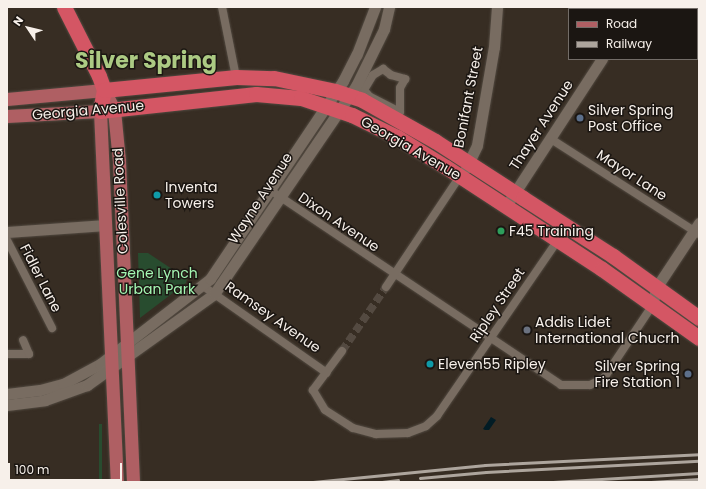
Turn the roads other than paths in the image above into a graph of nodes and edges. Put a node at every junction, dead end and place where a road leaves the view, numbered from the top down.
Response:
1 (64, 7) edge
2 (222, 7) edge
3 (375, 7) edge
4 (389, 7) edge
5 (497, 7) edge
6 (601, 60) edge
7 (383, 69) joint
8 (236, 77) junction
9 (104, 90) junction
10 (335, 90) junction
11 (350, 96) junction
12 (7, 99) edge
13 (333, 108) junction
14 (107, 111) junction
15 (7, 116) edge
16 (551, 139) junction
17 (470, 164) junction
18 (460, 176) junction
19 (270, 190) junction
20 (515, 193) junction
21 (279, 198) junction
22 (506, 206) junction
23 (106, 225) junction
24 (567, 226) junction
25 (697, 229) edge
26 (7, 232) edge
27 (7, 240) edge
28 (558, 240) junction
29 (394, 274) junction
30 (203, 286) junction
31 (386, 287) tunnel mouth
32 (656, 288) junction
33 (214, 294) junction
34 (652, 306) junction
35 (699, 318) edge
36 (52, 328) dead end
37 (490, 338) junction
38 (699, 338) edge
39 (23, 340) dead end
40 (127, 343) junction
41 (342, 351) tunnel mouth
42 (7, 354) edge
43 (111, 356) junction
44 (128, 357) junction
45 (112, 370) junction
46 (326, 373) junction
47 (7, 394) edge
48 (7, 405) edge
49 (117, 482) edge
50 (133, 482) edge

1 - 9 highway
2 - 8 street
3 - 10 street, Wayne Avenue
4 - 11 street, Wayne Avenue
5 - 17 street, Bonifant Street
6 - 16 street, Thayer Avenue
7 - 7 street
8 - 9 highway, Georgia Avenue
8 - 10 highway, Georgia Avenue
9 - 12 main road, Georgia Avenue
9 - 14 highway, Colesville Road
10 - 11 highway, Georgia Avenue
10 - 13 street, Wayne Avenue
11 - 13 street, Wayne Avenue
11 - 17 highway, Georgia Avenue
13 - 14 highway, Georgia Avenue
13 - 18 highway, Georgia Avenue
13 - 19 street, Wayne Avenue
13 - 21 street, Wayne Avenue
14 - 15 main road, Georgia Avenue
14 - 23 main road, Colesville Road
14 - 40 main road, Colesville Road
16 - 20 street, Thayer Avenue
16 - 25 street, Mayor Lane
17 - 18 street, Bonifant Street
17 - 20 highway, Georgia Avenue
18 - 22 highway, Georgia Avenue
18 - 29 street, Bonifant Street
19 - 21 street, Dixon Avenue
19 - 30 street, Wayne Avenue
20 - 22 street, Thayer Avenue
20 - 24 highway, Georgia Avenue
21 - 29 street, Dixon Avenue
21 - 33 street, Wayne Avenue
22 - 28 highway, Georgia Avenue
23 - 26 street
23 - 43 main road, Colesville Road
24 - 28 street, Ripley Street
24 - 32 highway, Georgia Avenue
25 - 32 street
27 - 36 street, Fidler Lane
28 - 34 highway, Georgia Avenue
28 - 37 street, Ripley Street
29 - 31 street, Bonifant Street
29 - 37 street, Dixon Avenue
30 - 33 street, Ramsey Avenue
30 - 40 street, Wayne Avenue
32 - 34 street
32 - 35 highway, Georgia Avenue
33 - 44 street, Wayne Avenue
33 - 46 street, Ramsey Avenue
34 - 37 street, Dixon Avenue
34 - 38 highway, Georgia Avenue
37 - 46 street, Ripley Street
39 - 42 street
40 - 43 street, Wayne Avenue
40 - 44 main road, Colesville Road
41 - 46 street
43 - 45 main road, Colesville Road
43 - 47 street, Wayne Avenue
44 - 45 street, Wayne Avenue
44 - 50 main road, Colesville Road
45 - 48 street, Wayne Avenue
45 - 49 main road, Colesville Road

